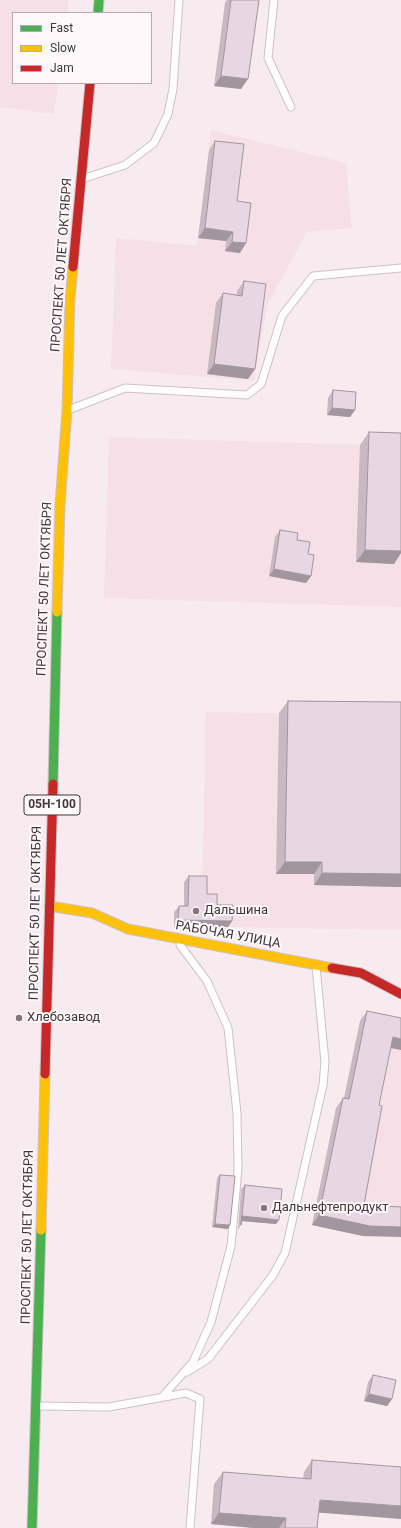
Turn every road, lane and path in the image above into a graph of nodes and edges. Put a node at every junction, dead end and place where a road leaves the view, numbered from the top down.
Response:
1 (99, 0) edge
2 (179, 0) edge
3 (274, 0) edge
4 (98, 12) edge
5 (90, 84) edge
6 (291, 107) dead end
7 (81, 179) junction
8 (401, 268) edge
9 (67, 410) junction
10 (49, 906) junction
11 (175, 939) junction
12 (316, 964) junction
13 (401, 994) edge
14 (179, 1377) junction
15 (163, 1396) junction
16 (37, 1406) junction
17 (32, 1528) edge
18 (190, 1528) edge

1 - 4 main road
2 - 7 lane
3 - 6 lane
5 - 7 main road, ПРОСПЕКТ 50 ЛЕТ ОКТЯБРЯ / 05Н-100
7 - 9 main road, ПРОСПЕКТ 50 ЛЕТ ОКТЯБРЯ / 05Н-100
8 - 9 lane
9 - 10 main road, ПРОСПЕКТ 50 ЛЕТ ОКТЯБРЯ / 05Н-100
10 - 11 main road, РАБОЧАЯ УЛИЦА
10 - 16 main road, ПРОСПЕКТ 50 ЛЕТ ОКТЯБРЯ / 05Н-100
11 - 12 main road, РАБОЧАЯ УЛИЦА
11 - 14 lane
12 - 13 main road, РАБОЧАЯ УЛИЦА
12 - 14 lane
14 - 15 lane
15 - 16 lane
15 - 18 lane
16 - 17 main road, ПРОСПЕКТ 50 ЛЕТ ОКТЯБРЯ / 05Н-100

